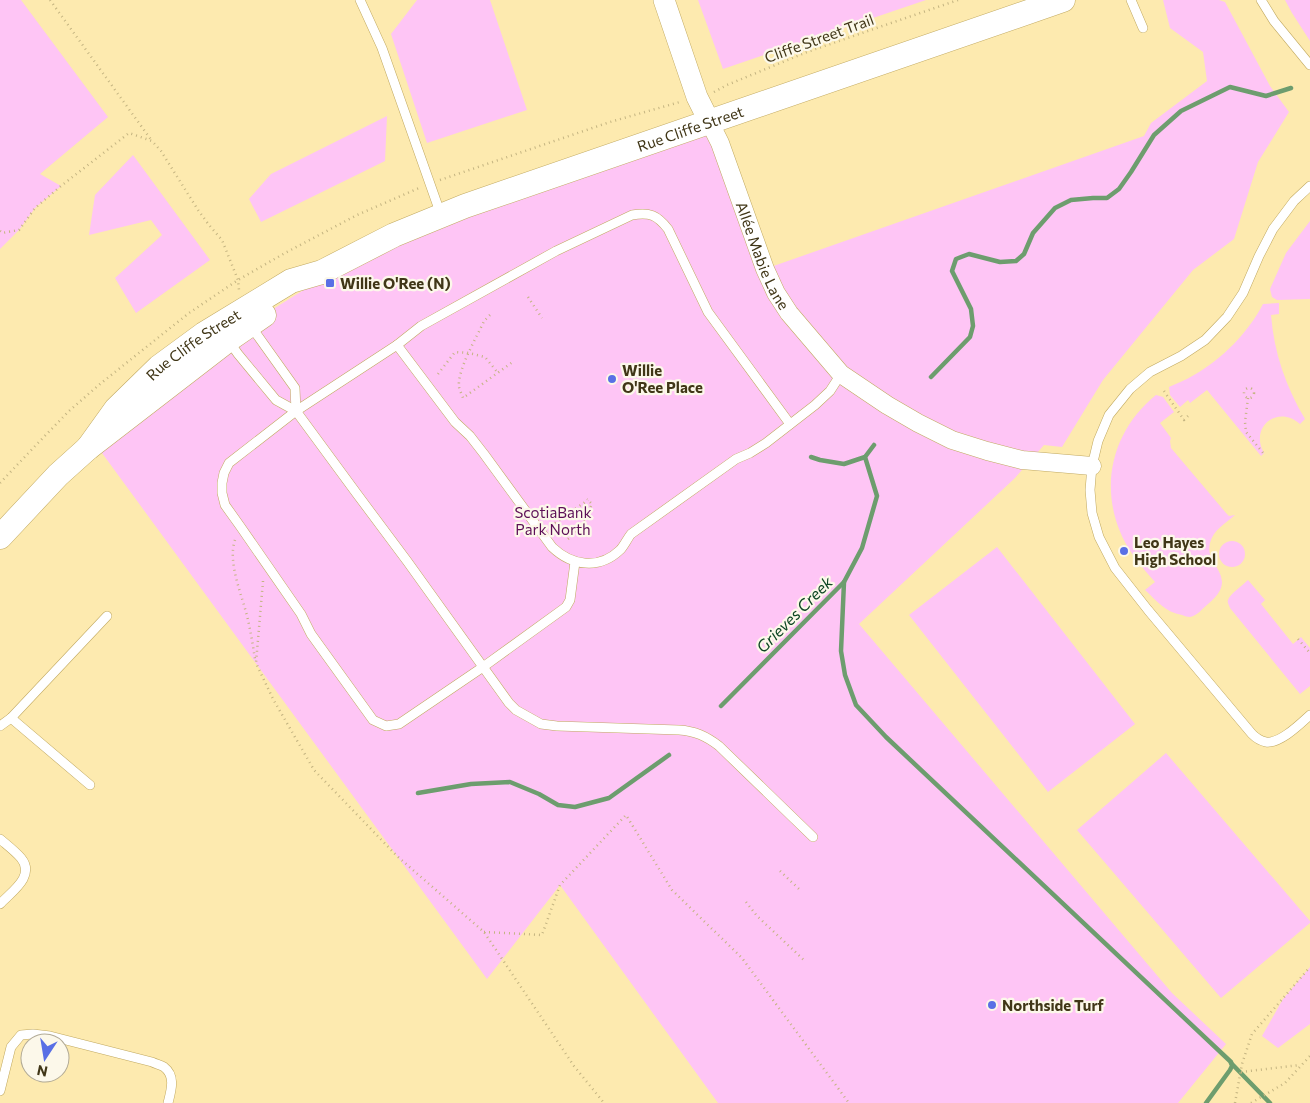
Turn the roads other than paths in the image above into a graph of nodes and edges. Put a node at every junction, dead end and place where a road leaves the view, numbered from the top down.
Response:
1 (664, 0) edge
2 (1063, 0) edge
3 (1131, 0) edge
4 (1261, 0) edge
5 (363, 1) edge
6 (1143, 28) dead end
7 (1310, 65) edge
8 (709, 121) junction
9 (1310, 186) edge
10 (441, 216) junction
11 (245, 318) junction
12 (228, 339) junction
13 (398, 345) junction
14 (841, 374) junction
15 (296, 410) junction
16 (790, 424) junction
17 (88, 448) junction
18 (1092, 466) junction
19 (0, 537) edge
20 (575, 562) junction
21 (107, 616) dead end
22 (483, 667) junction
23 (1310, 715) edge
24 (11, 718) junction
25 (0, 726) edge
26 (90, 785) dead end
27 (813, 837) dead end
28 (0, 839) edge
29 (0, 904) edge
30 (0, 1091) edge
31 (168, 1103) edge

1 - 8 street
2 - 8 main road, Rue Cliffe Street
3 - 6 lane
4 - 7 lane
5 - 10 lane
8 - 10 main road, Rue Cliffe Street
8 - 14 street, Allée Mabie Lane
9 - 18 lane
10 - 11 main road, Rue Cliffe Street
11 - 12 main road, Rue Cliffe Street
11 - 15 lane
12 - 15 lane
12 - 17 main road, Rue Cliffe Street
12 - 17 main road, Rue Cliffe Street
13 - 15 lane
13 - 16 lane
13 - 20 lane
14 - 16 lane
14 - 18 street, Allée Mabie Lane
15 - 22 lane
15 - 22 lane
16 - 20 lane
17 - 19 main road, Rue Cliffe Street
18 - 23 lane
20 - 22 lane
21 - 24 lane
22 - 27 lane
24 - 25 lane
24 - 26 lane
28 - 29 lane
30 - 31 lane

